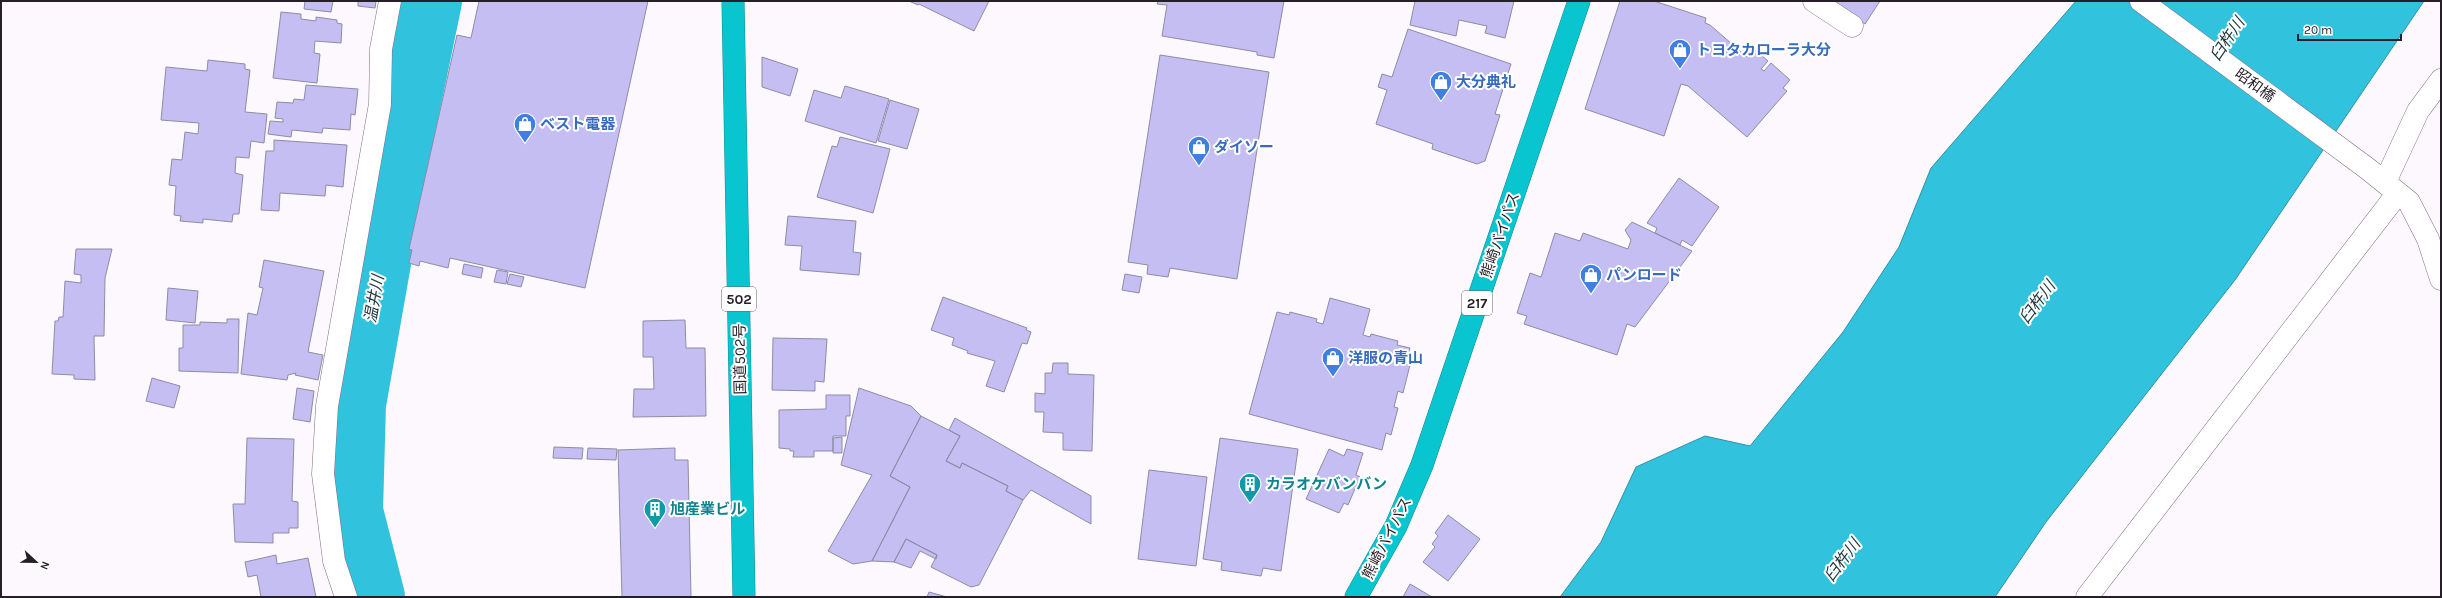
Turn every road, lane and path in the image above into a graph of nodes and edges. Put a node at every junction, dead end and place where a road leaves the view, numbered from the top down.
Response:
1 (390, 1) edge
2 (733, 1) edge
3 (1579, 1) edge
4 (1814, 1) edge
5 (2141, 1) edge
6 (1852, 26) dead end
7 (2441, 80) edge
8 (2392, 188) junction
9 (2441, 280) edge
10 (346, 597) edge
11 (744, 597) edge
12 (1356, 597) edge
13 (2087, 597) edge

1 - 10 street
2 - 11 highway, 国道502号 / 502
3 - 12 highway, 熊崎バイパス / 217
4 - 6 street
5 - 8 street, 昭和橋
7 - 8 street
8 - 9 street, 昭和橋
8 - 13 street

